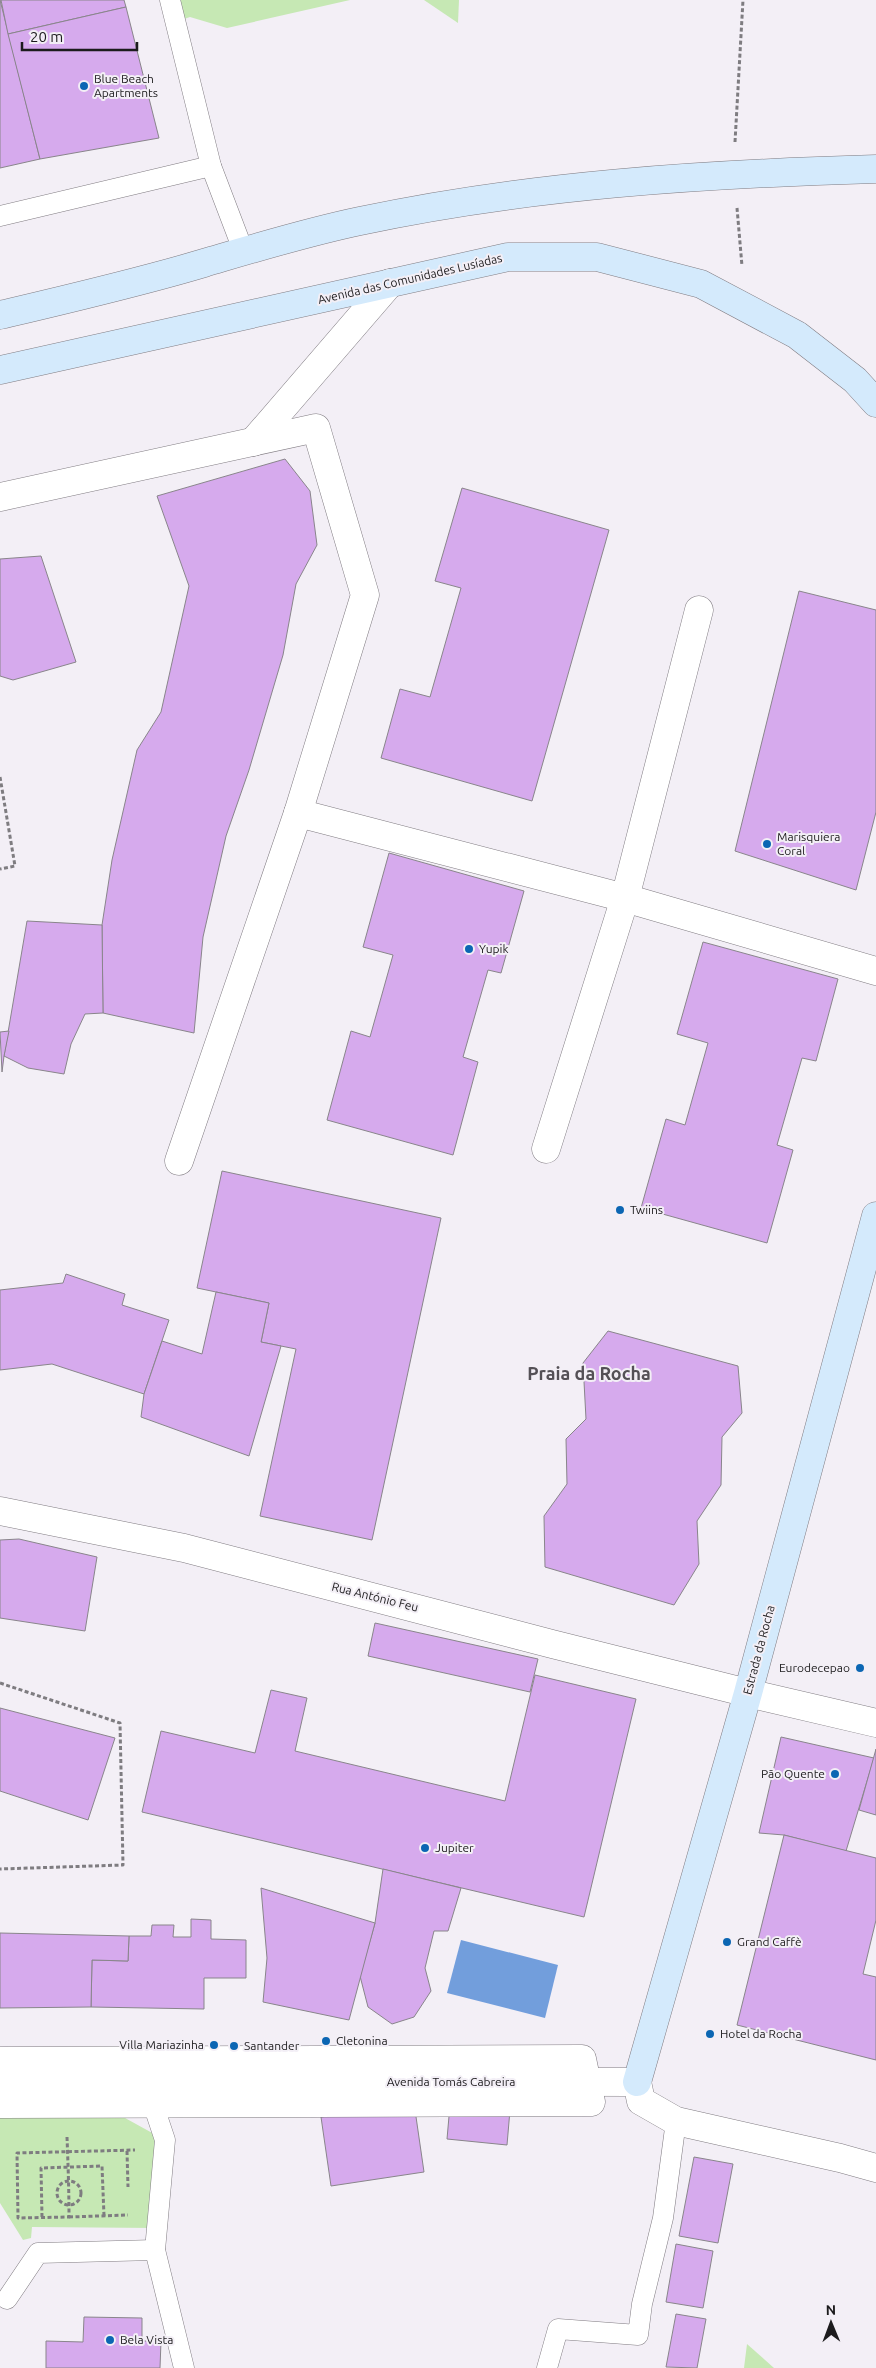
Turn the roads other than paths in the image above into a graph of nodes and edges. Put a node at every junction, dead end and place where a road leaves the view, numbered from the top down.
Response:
1 (170, 0) edge
2 (211, 166) junction
3 (876, 169) edge
4 (0, 216) edge
5 (243, 250) junction
6 (390, 283) junction
7 (0, 315) edge
8 (0, 370) edge
9 (876, 402) edge
10 (253, 442) junction
11 (0, 497) edge
12 (699, 610) dead end
13 (298, 813) junction
14 (625, 898) junction
15 (876, 971) edge
16 (546, 1149) dead end
17 (179, 1161) dead end
18 (876, 1216) edge
19 (0, 1512) edge
20 (748, 1693) junction
21 (876, 1723) edge
22 (0, 2061) edge
23 (0, 2081) edge
24 (586, 2082) junction
25 (636, 2082) junction
26 (150, 2092) junction
27 (0, 2104) edge
28 (676, 2121) junction
29 (876, 2168) edge
30 (155, 2250) junction
31 (7, 2298) dead end
32 (184, 2368) edge
33 (547, 2368) edge

1 - 2 lane
2 - 4 lane
2 - 5 lane
3 - 5 main road
5 - 7 main road
6 - 8 main road, Avenida das Comunidades Lusíadas
6 - 9 main road, Avenida das Comunidades Lusíadas
6 - 10 street
10 - 11 street
10 - 13 street
12 - 14 street
13 - 14 street
13 - 17 street
14 - 15 street
14 - 16 street
18 - 20 main road, Estrada da Rocha
19 - 20 street, Rua António Feu
20 - 21 street, Rua António Feu
20 - 25 main road, Estrada da Rocha
22 - 24 street
23 - 26 street, Avenida Tomás Cabreira
24 - 25 street, Avenida Tomás Cabreira
24 - 26 street, Avenida Tomás Cabreira
25 - 28 street
26 - 27 street
26 - 30 lane
28 - 29 street
28 - 33 lane
30 - 31 lane
30 - 32 lane

